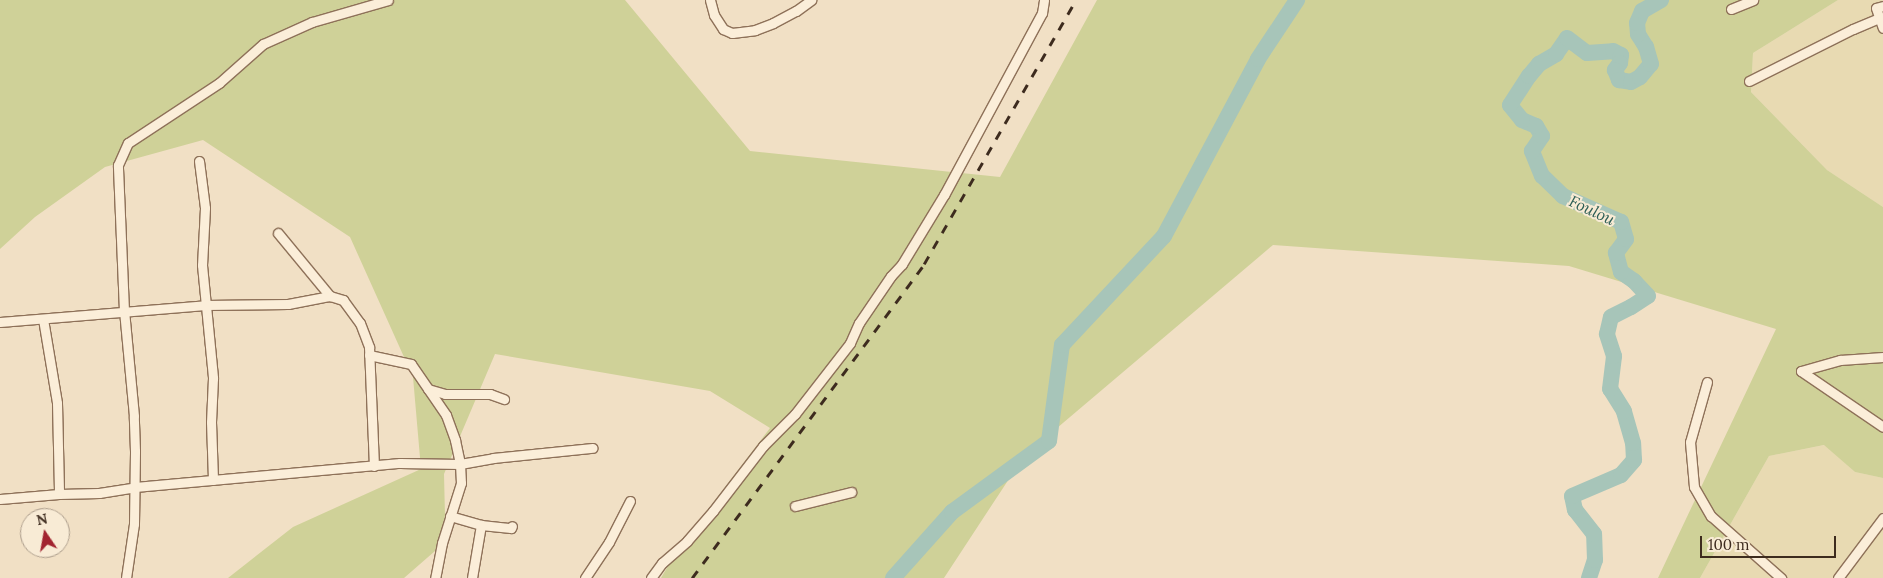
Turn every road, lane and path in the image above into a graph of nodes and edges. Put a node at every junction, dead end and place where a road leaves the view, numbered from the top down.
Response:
1 (388, 0) edge
2 (710, 0) edge
3 (811, 0) edge
4 (1044, 0) edge
5 (1752, 0) edge
6 (1877, 5) edge
7 (1731, 9) dead end
8 (1880, 18) junction
9 (1883, 28) edge
10 (1749, 81) dead end
11 (200, 161) dead end
12 (278, 234) dead end
13 (330, 296) junction
14 (205, 305) junction
15 (124, 311) junction
16 (43, 319) junction
17 (0, 322) edge
18 (369, 356) junction
19 (1883, 357) edge
20 (1707, 382) dead end
21 (428, 389) junction
22 (504, 399) dead end
23 (1883, 427) edge
24 (592, 448) dead end
25 (460, 464) junction
26 (374, 466) junction
27 (213, 480) junction
28 (135, 487) junction
29 (851, 492) dead end
30 (59, 494) junction
31 (0, 499) edge
32 (630, 501) dead end
33 (794, 506) dead end
34 (450, 516) junction
35 (1883, 518) edge
36 (481, 524) junction
37 (512, 526) dead end
38 (126, 578) edge
39 (435, 578) edge
40 (472, 578) edge
41 (585, 578) edge
42 (651, 578) edge
43 (1781, 578) edge
44 (1838, 578) edge

1 - 15 street
2 - 3 street
4 - 42 street
5 - 7 street
6 - 8 street
8 - 9 street
8 - 10 street
11 - 14 street
12 - 13 street
13 - 14 street
13 - 18 street
14 - 15 street
14 - 27 street
15 - 16 street
15 - 28 street
16 - 17 street
16 - 30 street
18 - 21 street
18 - 26 street
19 - 23 street
20 - 43 street
21 - 22 street
21 - 25 street
24 - 25 street
25 - 26 street
25 - 34 street
26 - 27 street
27 - 28 street
28 - 30 street
28 - 38 street
29 - 33 street
30 - 31 street
32 - 41 street
34 - 36 street
34 - 39 street
35 - 44 street
36 - 37 street
36 - 40 street

